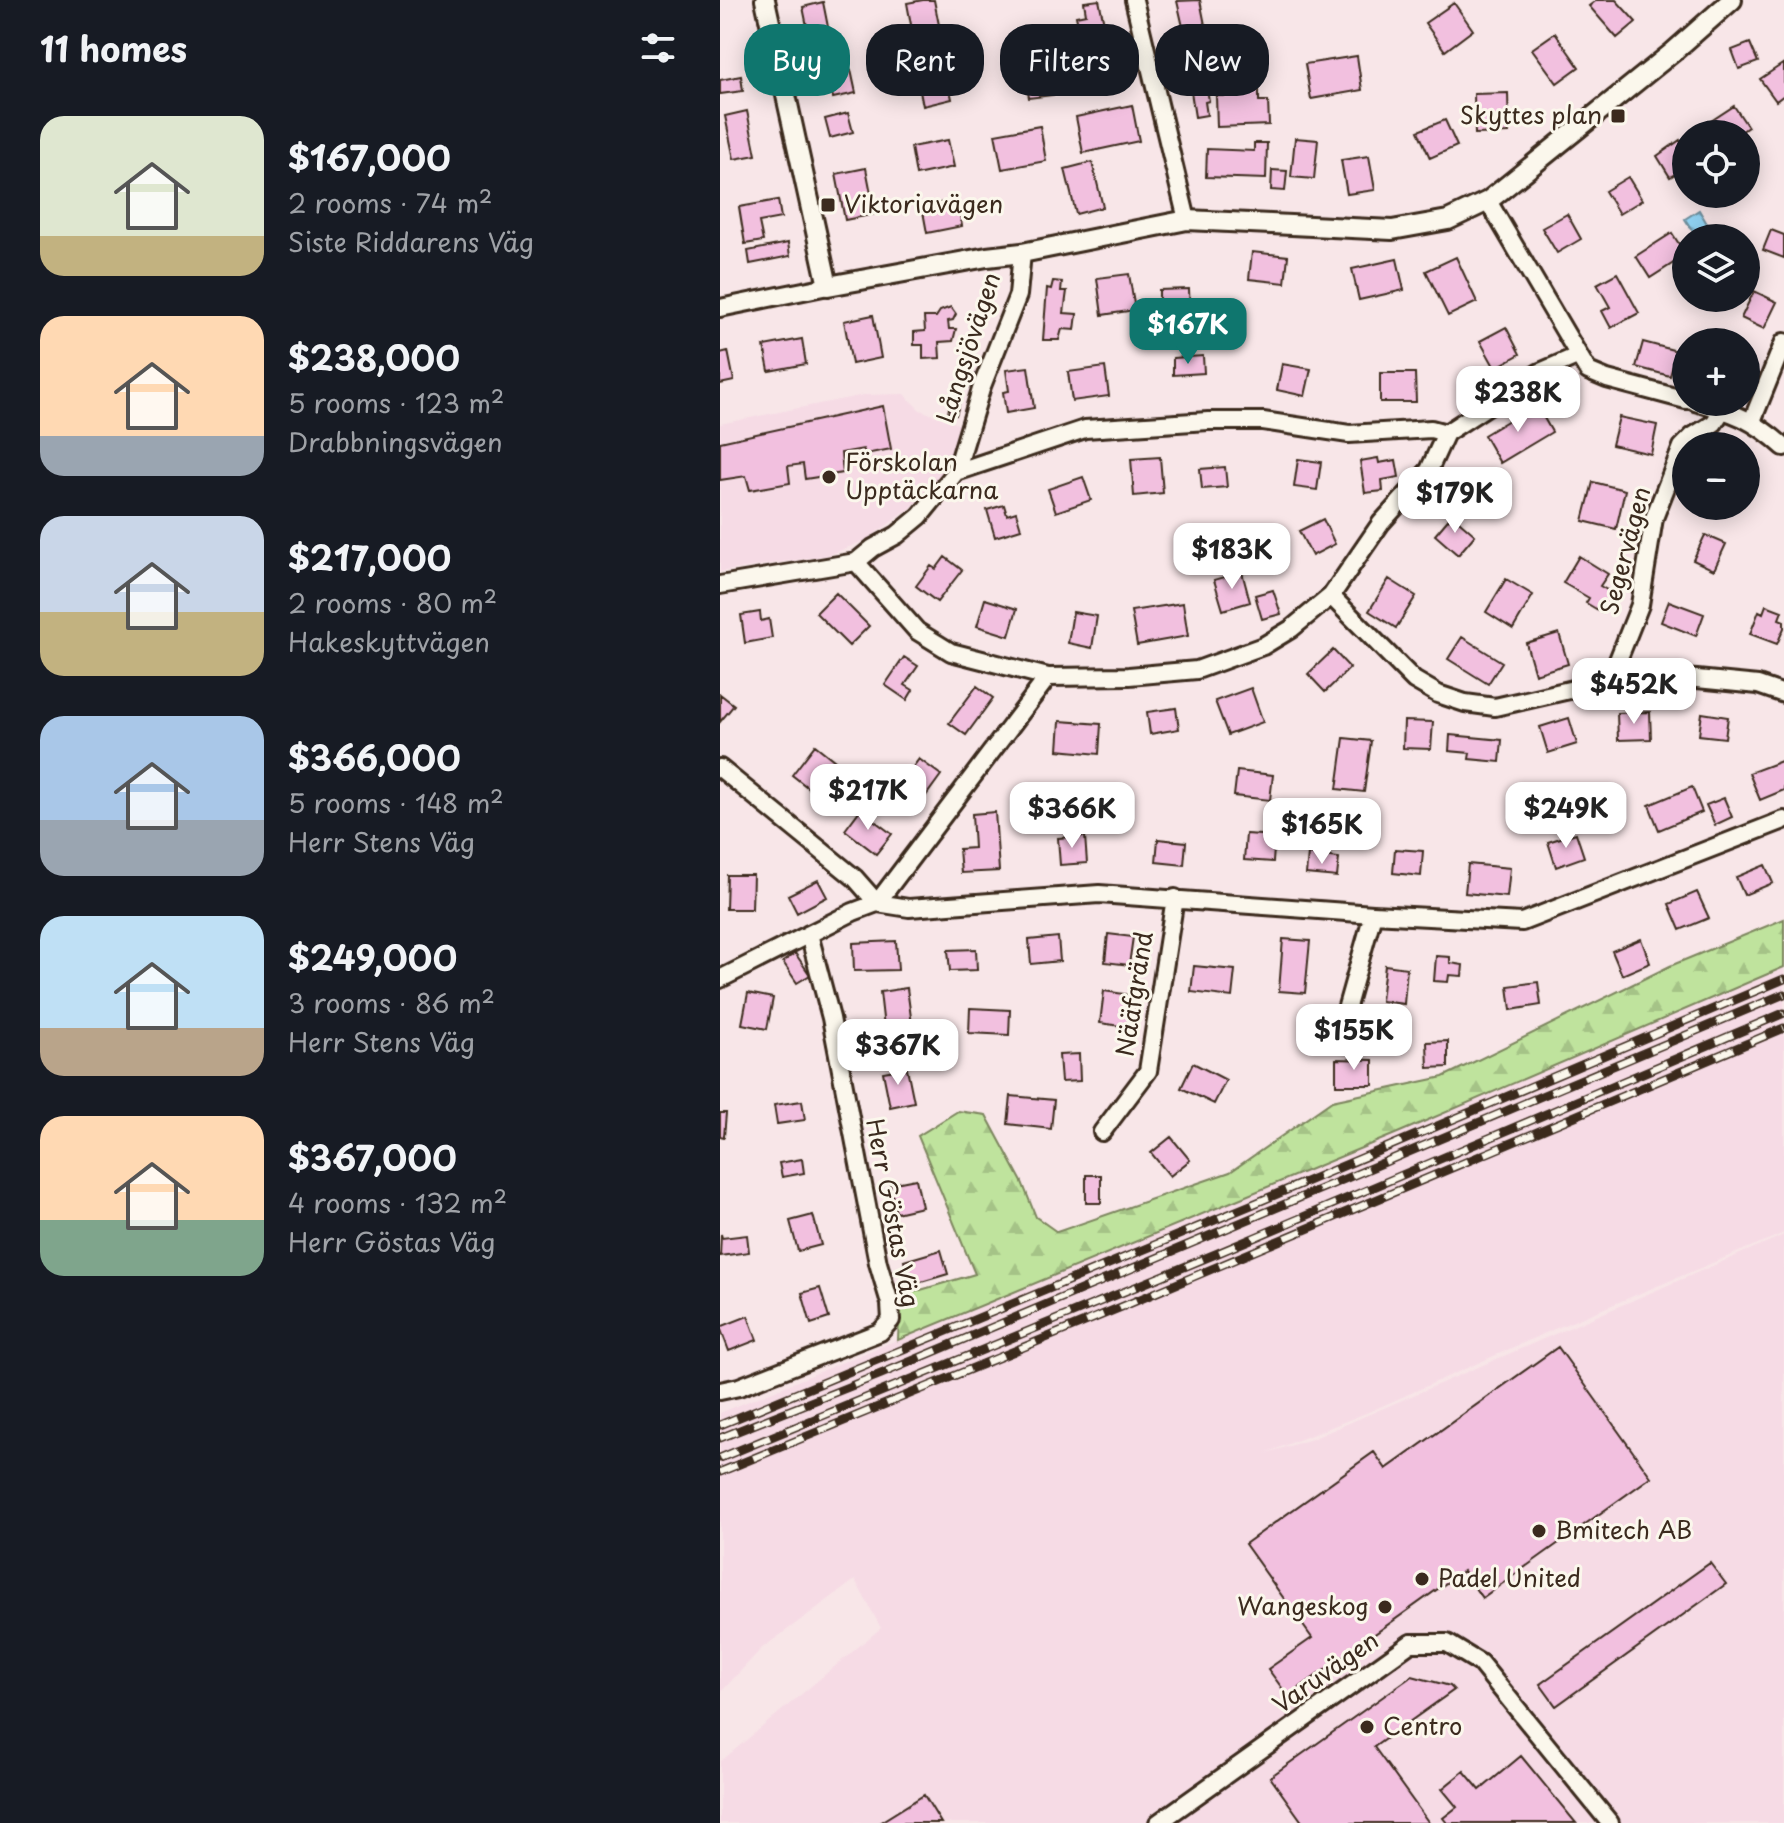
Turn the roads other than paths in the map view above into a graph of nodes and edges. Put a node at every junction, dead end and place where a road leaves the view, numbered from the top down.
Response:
1 (765, 0) edge
2 (1134, 0) edge
3 (1732, 0) edge
4 (1488, 201) junction
5 (1187, 220) junction
6 (1022, 253) junction
7 (828, 286) junction
8 (720, 308) edge
9 (1784, 342) edge
10 (1577, 356) junction
11 (1672, 396) edge
12 (1718, 416) edge
13 (1740, 416) edge
14 (1752, 421) junction
15 (1446, 433) junction
16 (1784, 447) edge
17 (956, 472) junction
18 (856, 562) junction
19 (720, 585) edge
20 (1331, 596) junction
21 (1612, 675) junction
22 (1048, 677) junction
23 (1784, 694) edge
24 (720, 768) edge
25 (1784, 820) edge
26 (1175, 898) junction
27 (877, 903) junction
28 (1373, 914) junction
29 (809, 934) junction
30 (720, 979) edge
31 (1344, 1017) dead end
32 (1102, 1132) dead end
33 (720, 1391) edge
34 (1158, 1823) edge
35 (1610, 1823) edge

1 - 7 street
2 - 5 street
3 - 4 street
4 - 5 street
4 - 10 street
5 - 6 street
6 - 7 street
6 - 17 street, Långsjövägen
7 - 8 street
9 - 14 street
10 - 11 street
10 - 15 street
12 - 21 street, Segervägen
13 - 14 street
14 - 16 street
15 - 17 street
15 - 20 street
17 - 18 street, Långsjövägen
18 - 19 street, Långsjövägen
18 - 22 street
20 - 21 street
20 - 22 street
21 - 23 street
22 - 27 street
24 - 27 street
25 - 28 street
26 - 27 street
26 - 28 street
26 - 32 street, Nääfgränd
27 - 29 street
28 - 31 street
29 - 30 street
29 - 33 street, Herr Göstas Väg
34 - 35 street, Varuvägen

